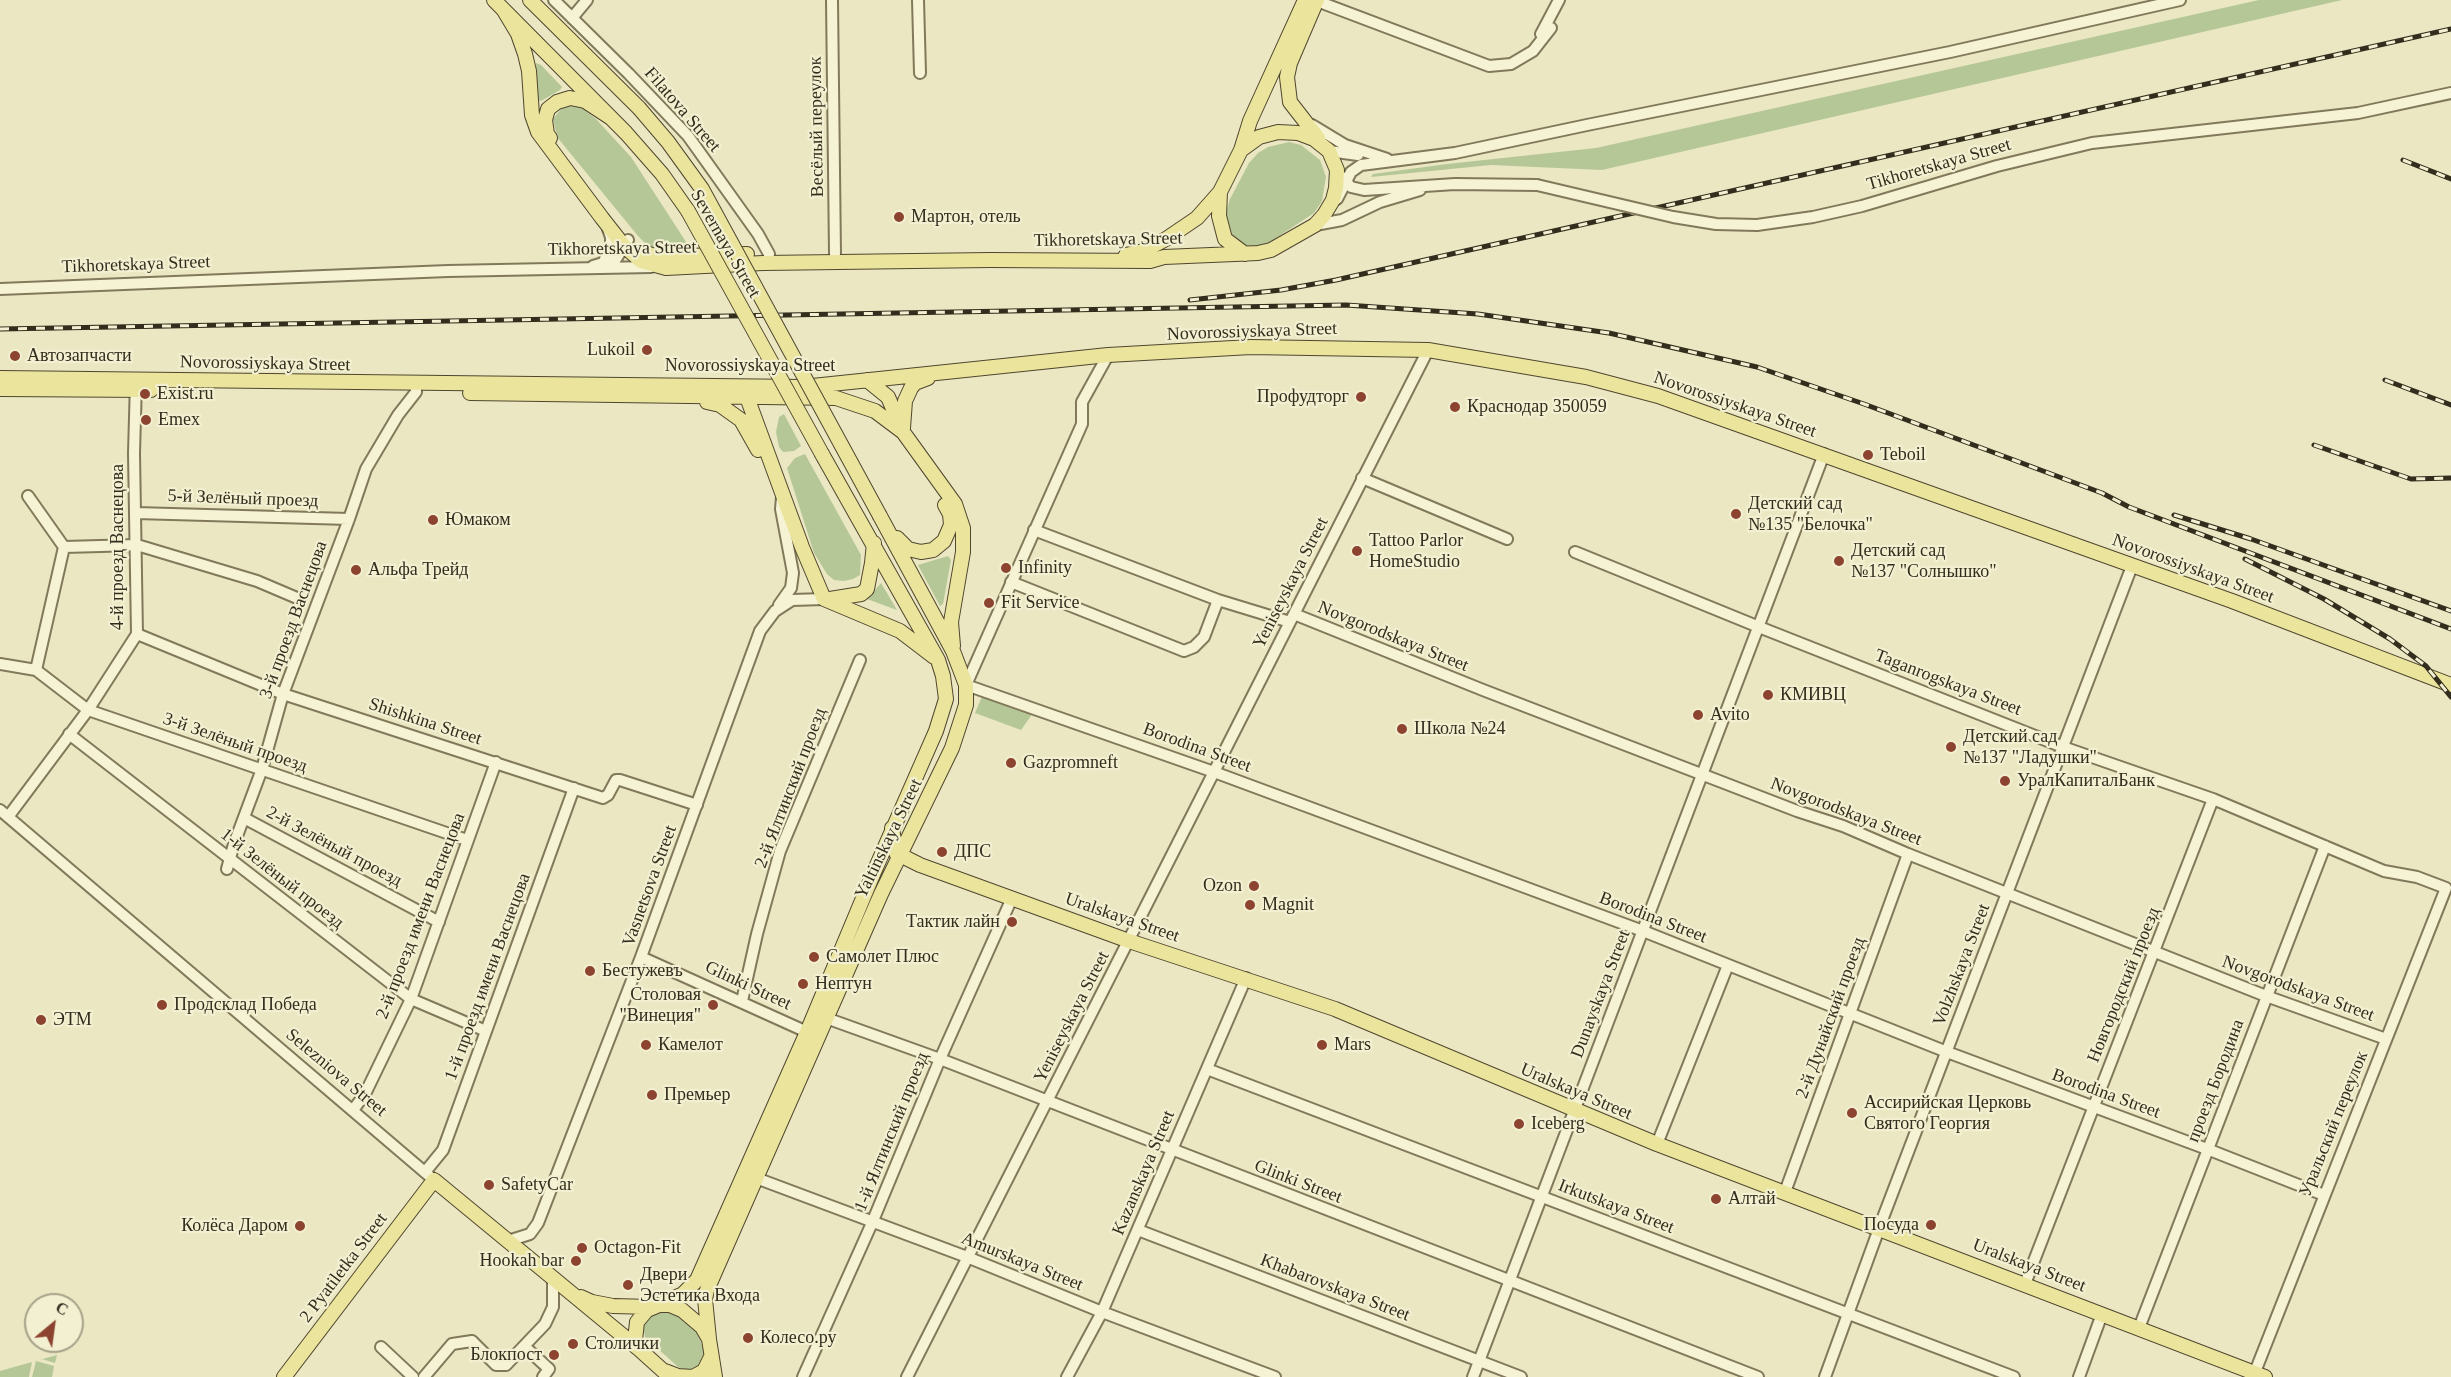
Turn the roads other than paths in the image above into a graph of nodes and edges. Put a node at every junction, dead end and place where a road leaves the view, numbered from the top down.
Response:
1 (530, 0) edge
2 (554, 0) edge
3 (587, 0) edge
4 (832, 0) edge
5 (918, 0) edge
6 (1305, 0) edge
7 (1317, 0) edge
8 (1559, 0) edge
9 (2180, 0) edge
10 (498, 4) edge
11 (572, 18) junction
12 (1551, 28) dead end
13 (1533, 51) junction
14 (920, 73) dead end
15 (2451, 93) edge
16 (1300, 117) junction
17 (611, 118) junction
18 (1241, 150) junction
19 (1329, 151) junction
20 (1385, 158) junction
21 (1399, 160) junction
22 (1337, 170) junction
23 (1345, 182) junction
24 (1438, 185) junction
25 (1220, 192) junction
26 (602, 218) junction
27 (1319, 220) junction
28 (626, 243) junction
29 (769, 254) junction
30 (835, 254) junction
31 (1245, 254) junction
32 (638, 260) junction
33 (661, 262) junction
34 (606, 265) junction
35 (0, 289) edge
36 (1428, 350) junction
37 (1108, 355) junction
38 (938, 374) junction
39 (0, 378) edge
40 (867, 380) junction
41 (136, 385) junction
42 (416, 388) junction
43 (0, 389) edge
44 (745, 392) junction
45 (687, 396) junction
46 (797, 397) joint
47 (903, 432) junction
48 (1824, 454) junction
49 (920, 458) junction
50 (771, 465) junction
51 (1362, 478) junction
52 (782, 493) junction
53 (28, 496) dead end
54 (136, 513) junction
55 (349, 519) junction
56 (887, 528) junction
57 (1034, 530) junction
58 (1507, 539) dead end
59 (874, 543) junction
60 (137, 545) junction
61 (64, 547) junction
62 (1575, 552) dead end
63 (2132, 566) junction
64 (1011, 582) junction
65 (297, 598) dead end
66 (824, 599) junction
67 (1218, 600) junction
68 (775, 611) junction
69 (1292, 618) junction
70 (1759, 627) junction
71 (137, 634) junction
72 (953, 651) junction
73 (860, 660) dead end
74 (938, 660) junction
75 (0, 664) edge
76 (36, 670) junction
77 (966, 685) junction
78 (2451, 685) edge
79 (283, 694) junction
80 (946, 699) joint
81 (88, 710) junction
82 (69, 734) junction
83 (2063, 747) junction
84 (496, 762) junction
85 (262, 769) junction
86 (1214, 772) junction
87 (1702, 774) junction
88 (574, 788) junction
89 (2213, 799) junction
90 (697, 805) junction
91 (4, 814) edge
92 (244, 818) junction
93 (892, 828) junction
94 (467, 840) junction
95 (2325, 846) junction
96 (1908, 854) junction
97 (901, 856) junction
98 (228, 864) junction
99 (2445, 888) joint
100 (2006, 892) junction
101 (1012, 898) junction
102 (439, 922) junction
103 (1643, 931) junction
104 (1129, 941) junction
105 (2155, 952) junction
106 (641, 957) junction
107 (1728, 965) junction
108 (1246, 978) junction
109 (2266, 996) junction
110 (411, 999) junction
111 (742, 1001) junction
112 (1851, 1014) junction
113 (826, 1018) junction
114 (486, 1031) junction
115 (807, 1032) junction
116 (2386, 1039) junction
117 (1947, 1052) junction
118 (940, 1059) junction
119 (1207, 1069) junction
120 (1046, 1102) junction
121 (2093, 1107) junction
122 (353, 1110) junction
123 (1574, 1111) junction
124 (1657, 1144) junction
125 (2207, 1149) junction
126 (1172, 1151) junction
127 (430, 1176) junction
128 (756, 1178) junction
129 (1785, 1192) junction
130 (2324, 1195) junction
131 (1542, 1196) junction
132 (872, 1223) junction
133 (1880, 1228) junction
134 (1138, 1230) junction
135 (508, 1241) junction
136 (967, 1257) junction
137 (553, 1278) junction
138 (1509, 1281) junction
139 (2025, 1284) junction
140 (569, 1291) junction
141 (655, 1306) junction
142 (1102, 1312) junction
143 (1849, 1314) junction
144 (2102, 1314) junction
145 (2139, 1328) junction
146 (709, 1339) junction
147 (524, 1346) junction
148 (381, 1347) dead end
149 (639, 1350) junction
150 (711, 1357) junction
151 (1479, 1361) junction
152 (663, 1370) edge
153 (2258, 1376) edge
154 (284, 1377) edge
155 (413, 1377) edge
156 (424, 1377) edge
157 (543, 1377) edge
158 (715, 1377) edge
159 (803, 1377) edge
160 (907, 1377) edge
161 (1066, 1377) edge
162 (1275, 1377) edge
163 (1473, 1377) edge
164 (1521, 1377) edge
165 (1758, 1377) edge
166 (1825, 1377) edge
167 (2014, 1377) edge
168 (2079, 1377) edge

1 - 56 main road, Severnaya Street, bridge
2 - 11 street, Filatova Street
3 - 11 street
4 - 30 street, Весёлый переулок
5 - 14 street
6 - 18 main road
7 - 13 street
7 - 16 main road
8 - 13 street
9 - 21 street
10 - 17 main road, Severnaya Street
10 - 26 main road
11 - 29 street, Filatova Street
12 - 13 street
15 - 24 street, Tikhoretskaya Street, bridge
16 - 19 main road
16 - 20 street
17 - 28 main road
17 - 59 main road, Severnaya Street, bridge
18 - 19 main road
18 - 25 main road
19 - 20 street
19 - 22 main road
20 - 21 street
21 - 23 street
22 - 23 street
22 - 27 main road
23 - 24 street, Tikhoretskaya Street
23 - 27 street
24 - 27 street, Tikhoretskaya Street
25 - 30 main road, Tikhoretskaya Street
25 - 31 main road
26 - 28 main road
26 - 34 street
27 - 31 main road
28 - 32 main road
28 - 33 main road
28 - 34 street
29 - 30 main road, Tikhoretskaya Street
29 - 33 main road, Tikhoretskaya Street
31 - 33 main road, Tikhoretskaya Street
32 - 33 main road
32 - 34 street
33 - 34 street, Tikhoretskaya Street
34 - 35 street, Tikhoretskaya Street
36 - 37 main road, Novorossiyskaya Street
36 - 48 main road, Novorossiyskaya Street
36 - 51 street, Yeniseyskaya Street
37 - 38 main road, Novorossiyskaya Street
37 - 57 street, Yaltinskaya Street
38 - 40 main road, Novorossiyskaya Street
38 - 47 main road
39 - 41 main road, Novorossiyskaya Street
40 - 44 main road, Novorossiyskaya Street
40 - 47 main road, Severnaya Street
41 - 42 main road, Novorossiyskaya Street
41 - 43 main road, Novorossiyskaya Street
41 - 54 street, 4-й проезд Васнецова
42 - 44 main road, Novorossiyskaya Street
42 - 45 main road, Novorossiyskaya Street
42 - 55 street, 3-й проезд Васнецова
44 - 45 main road, Novorossiyskaya Street
44 - 46 main road, Novorossiyskaya Street
44 - 50 main road
45 - 50 main road
46 - 47 main road, Severnaya Street
47 - 49 main road, Severnaya Street
48 - 63 main road, Novorossiyskaya Street
48 - 70 street, Dunayskaya Street
49 - 56 main road
49 - 72 main road, Severnaya Street
50 - 52 main road
51 - 58 street
51 - 69 street, Yeniseyskaya Street
52 - 66 main road
52 - 68 street, Vasnetsova Street
53 - 61 street
54 - 55 street, 5-й Зелёный проезд
54 - 60 street, 4-й проезд Васнецова
55 - 79 street, 3-й проезд Васнецова
56 - 72 main road, Severnaya Street
57 - 64 street, Yaltinskaya Street
57 - 67 street, Novgorodskaya Street
59 - 66 main road
59 - 74 main road, Severnaya Street
60 - 61 street
60 - 65 street
60 - 71 street, 4-й проезд Васнецова
61 - 76 street
62 - 70 street, Taganrogskaya Street
63 - 78 main road, Novorossiyskaya Street
63 - 83 street, Volzhskaya Street
64 - 67 street
64 - 77 street, Yaltinskaya Street
66 - 68 street
66 - 74 main road
67 - 69 street, Novgorodskaya Street
68 - 90 street, Vasnetsova Street
69 - 86 street, Yeniseyskaya Street
69 - 87 street, Novgorodskaya Street
70 - 83 street, Taganrogskaya Street
70 - 87 street, Dunayskaya Street
71 - 79 street, Shishkina Street
71 - 81 street, 4-й проезд Васнецова
72 - 77 main road, Severnaya Street
73 - 111 street, 2-й Ялтинский проезд
74 - 80 main road, Severnaya Street
75 - 76 street, 3-й Зелёный проезд
76 - 81 street, 3-й Зелёный проезд
77 - 86 street, Borodina Street
77 - 97 main road, Yaltinskaya Street
79 - 84 street, Shishkina Street
79 - 85 street, 3-й проезд Васнецова
80 - 93 main road, Yaltinskaya Street
81 - 82 street, 4-й проезд Васнецова
81 - 85 street, 3-й Зелёный проезд
82 - 91 street, 4-й проезд Васнецова
82 - 98 street, 1-й Зелёный проезд
83 - 89 street, Taganrogskaya Street
83 - 100 street, Volzhskaya Street
84 - 88 street, Shishkina Street
84 - 94 street, 2-й проезд имени Васнецова
85 - 92 street, 3-й проезд Васнецова
85 - 94 street, 3-й Зелёный проезд
86 - 103 street, Borodina Street
86 - 104 street, Yeniseyskaya Street
87 - 96 street, Novgorodskaya Street
87 - 103 street, Dunayskaya Street
88 - 90 street, Shishkina Street
88 - 114 street, 1-й проезд имени Васнецова
89 - 95 street, Taganrogskaya Street
89 - 105 street, Новгородский проезд
90 - 106 street, Vasnetsova Street
91 - 122 street, Selezniova Street
92 - 98 street, 3-й проезд Васнецова
92 - 102 street, 2-й Зелёный проезд
93 - 97 main road
93 - 115 main road, Yaltinskaya Street
94 - 102 street, 2-й проезд имени Васнецова
95 - 99 street, Taganrogskaya Street
95 - 109 street, проезд Бородина
96 - 100 street, Novgorodskaya Street
96 - 112 street, 2-й Дунайский проезд
97 - 101 main road, Uralskaya Street
97 - 113 main road, Yaltinskaya Street
98 - 110 street, 1-й Зелёный проезд
99 - 116 street, Уральский переулок
100 - 105 street, Novgorodskaya Street
100 - 117 street, Volzhskaya Street
101 - 104 main road, Uralskaya Street
101 - 118 street, 1-й Ялтинский проезд
102 - 110 street, 2-й проезд имени Васнецова
103 - 107 street, Borodina Street
103 - 123 street, Dunayskaya Street
104 - 108 main road, Uralskaya Street
104 - 120 street, Yeniseyskaya Street
105 - 109 street, Novgorodskaya Street
105 - 121 street, Новгородский проезд
106 - 111 street, Glinki Street
106 - 135 street, Vasnetsova Street
107 - 112 street, Borodina Street
107 - 124 street
108 - 119 street, Kazanskaya Street
108 - 123 main road, Uralskaya Street
109 - 116 street, Novgorodskaya Street
109 - 125 street, проезд Бородина
110 - 114 street, 1-й Зелёный проезд
110 - 122 street, 2-й проезд имени Васнецова
111 - 115 street, Glinki Street
112 - 117 street, Borodina Street
112 - 129 street, 2-й Дунайский проезд
113 - 118 street, Glinki Street
113 - 128 main road, Yaltinskaya Street
114 - 127 street, 1-й проезд имени Васнецова
115 - 141 main road, Yaltinskaya Street
116 - 130 street, Уральский переулок
117 - 121 street, Borodina Street
117 - 133 street, Volzhskaya Street
118 - 120 street, Glinki Street
118 - 132 street, 1-й Ялтинский проезд
119 - 126 street, Kazanskaya Street
119 - 131 street, Irkutskaya Street
120 - 126 street, Glinki Street
120 - 136 street, Yeniseyskaya Street
121 - 125 street, Borodina Street
121 - 139 street, Новгородский проезд
122 - 127 street, Selezniova Street
123 - 124 main road, Uralskaya Street
123 - 131 street, Dunayskaya Street
124 - 129 main road, Uralskaya Street
125 - 130 street, Borodina Street
125 - 145 street, проезд Бородина
126 - 134 street, Kazanskaya Street
126 - 138 street, Glinki Street
127 - 135 main road, Selezniova Street
127 - 154 main road, 2 Pyatiletka Street
128 - 132 street, Amurskaya Street
128 - 146 main road, Yaltinskaya Street
129 - 133 main road, Uralskaya Street
130 - 153 street, Уральский переулок
131 - 138 street, Dunayskaya Street
131 - 143 street, Irkutskaya Street
132 - 136 street, Amurskaya Street
132 - 159 street, 1-й Ялтинский проезд
133 - 139 main road, Uralskaya Street
133 - 143 street, Volzhskaya Street
134 - 142 street, Kazanskaya Street
134 - 151 street, Khabarovskaya Street
135 - 137 main road, Selezniova Street
136 - 142 street, Amurskaya Street
136 - 160 street, Yeniseyskaya Street
137 - 140 main road, Selezniova Street
137 - 147 street
138 - 151 street, Dunayskaya Street
138 - 165 street, Glinki Street
139 - 144 main road, Uralskaya Street
140 - 141 main road, Selezniova Street
140 - 149 main road, Selezniova Street
141 - 146 main road
141 - 149 main road
142 - 161 street, Kazanskaya Street
142 - 162 street, Amurskaya Street
143 - 166 street, Volzhskaya Street
143 - 167 street, Irkutskaya Street
144 - 145 main road, Uralskaya Street
144 - 168 street
145 - 153 main road, Uralskaya Street
146 - 150 main road
147 - 156 street
147 - 157 street
148 - 155 street
149 - 152 main road
150 - 152 main road
150 - 158 main road
151 - 163 street, Dunayskaya Street
151 - 164 street, Khabarovskaya Street

